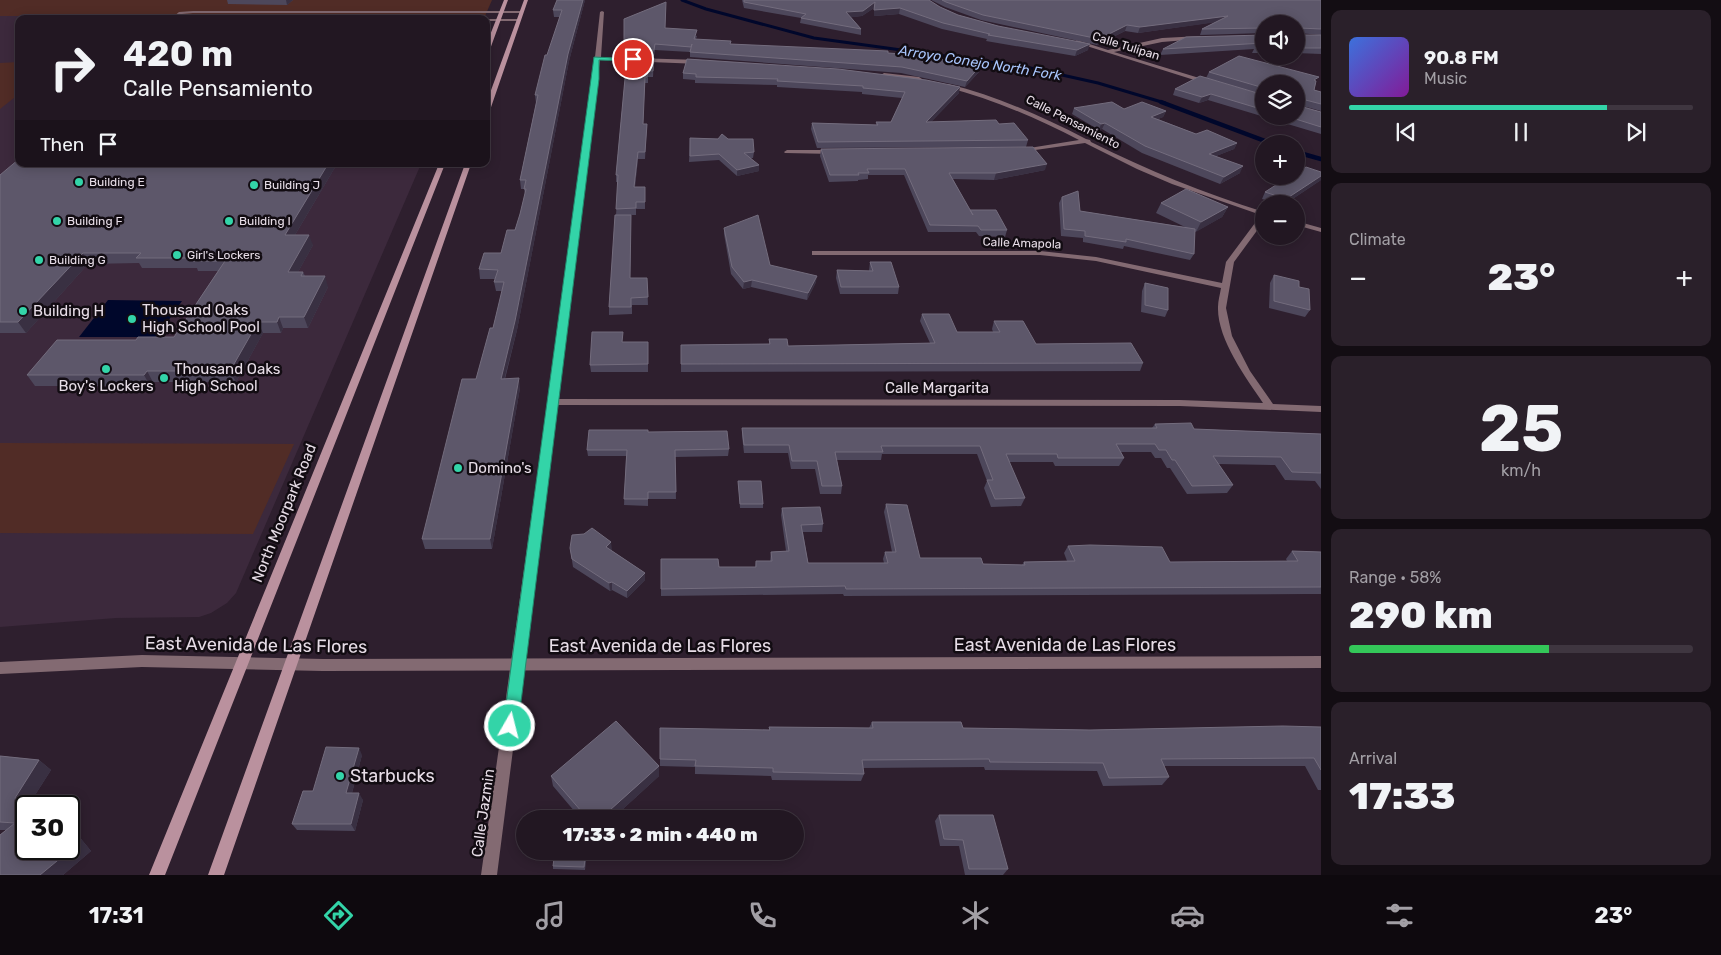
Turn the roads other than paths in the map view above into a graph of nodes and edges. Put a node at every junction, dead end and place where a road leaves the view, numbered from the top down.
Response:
1 (506, 0) edge
2 (526, 0) edge
3 (501, 12) junction
4 (521, 12) junction
5 (602, 12) dead end
6 (177, 15) edge
7 (490, 20) edge
8 (499, 20) junction
9 (519, 20) junction
10 (1204, 37) edge
11 (1069, 41) edge
12 (490, 42) edge
13 (1109, 52) junction
14 (596, 58) junction
15 (705, 62) edge
16 (872, 74) edge
17 (930, 82) edge
18 (938, 84) edge
19 (1214, 84) edge
20 (490, 102) edge
21 (1088, 141) junction
22 (1014, 151) edge
23 (788, 152) dead end
24 (844, 152) edge
25 (441, 167) edge
26 (467, 167) edge
27 (1255, 212) edge
28 (1305, 226) edge
29 (1255, 227) edge
30 (1321, 230) edge
31 (815, 253) dead end
32 (1224, 286) junction
33 (553, 402) junction
34 (1270, 406) junction
35 (1321, 409) edge
36 (1321, 662) edge
37 (241, 663) junction
38 (293, 664) junction
39 (518, 664) junction
40 (0, 668) edge
41 (157, 875) edge
42 (216, 875) edge
43 (489, 875) edge

1 - 3 main road
2 - 4 main road
3 - 4 street
3 - 6 street
3 - 8 main road
4 - 9 main road
5 - 14 street, Calle Jazmin
7 - 8 street
8 - 9 street
8 - 12 main road
9 - 20 main road
10 - 13 street
11 - 13 street, Calle Tulipan
13 - 19 street, Calle Tulipan
14 - 15 street
14 - 33 street, Calle Jazmin
16 - 17 street
18 - 21 street, Calle Pensamiento
21 - 22 street
21 - 27 street, Calle Pensamiento
23 - 24 street
25 - 37 main road, North Moorpark Road
26 - 38 main road
28 - 30 street
29 - 32 street
31 - 32 street, Calle Amapola
32 - 34 street
33 - 34 street, Calle Margarita
33 - 39 street, Calle Jazmin
34 - 35 street, Calle Margarita
36 - 39 street, East Avenida de Las Flores
37 - 38 street, East Avenida de Las Flores
37 - 40 street, East Avenida de Las Flores
37 - 41 main road, North Moorpark Road
38 - 39 street, East Avenida de Las Flores
38 - 42 main road
39 - 43 street, Calle Jazmin

